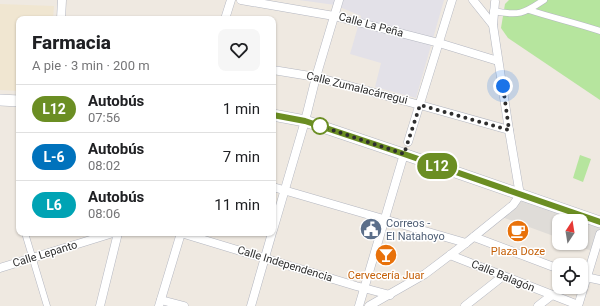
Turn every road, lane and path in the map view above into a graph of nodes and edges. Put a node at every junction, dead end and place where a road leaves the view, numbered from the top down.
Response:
1 (62, 0) edge
2 (230, 0) edge
3 (241, 0) edge
4 (339, 0) edge
5 (452, 0) edge
6 (473, 0) edge
7 (544, 0) edge
8 (494, 7) joint
9 (530, 10) junction
10 (61, 16) edge
11 (226, 16) edge
12 (334, 16) junction
13 (493, 25) junction
14 (600, 31) edge
15 (439, 43) junction
16 (498, 61) junction
17 (276, 70) edge
18 (316, 77) junction
19 (0, 100) edge
20 (16, 101) edge
21 (420, 105) junction
22 (276, 116) edge
23 (305, 121) junction
24 (509, 130) junction
25 (408, 142) joint
26 (404, 154) junction
27 (276, 188) edge
28 (284, 190) junction
29 (520, 195) junction
30 (276, 219) edge
31 (384, 220) junction
32 (600, 222) edge
33 (600, 234) edge
34 (26, 236) edge
35 (103, 236) edge
36 (117, 236) edge
37 (180, 236) edge
38 (191, 236) edge
39 (271, 236) edge
40 (474, 236) junction
41 (466, 243) junction
42 (450, 255) junction
43 (33, 258) junction
44 (265, 258) junction
45 (552, 266) edge
46 (588, 266) edge
47 (0, 268) edge
48 (503, 276) junction
49 (588, 278) edge
50 (600, 280) edge
51 (365, 288) junction
52 (580, 294) edge
53 (390, 295) junction
54 (552, 295) junction
55 (160, 303) edge
56 (374, 305) edge
57 (47, 306) edge
58 (100, 306) edge
59 (184, 306) edge
60 (251, 306) edge
61 (359, 306) edge
62 (465, 306) edge
63 (538, 306) edge
64 (578, 306) edge

1 - 10 street
2 - 11 street
3 - 12 street, Calle La Peña
4 - 12 street
5 - 15 street
6 - 13 street
7 - 9 street
8 - 9 street
8 - 13 street
9 - 14 street
12 - 15 street, Calle La Peña
12 - 18 street
13 - 16 street
15 - 16 street, Calle La Peña
15 - 21 street
16 - 24 street
17 - 18 street, Calle Zumalacárregui
18 - 21 street, Calle Zumalacárregui
18 - 23 street
19 - 20 street
21 - 24 street, Calle Zumalacárregui
21 - 25 street
22 - 23 street
23 - 26 street
23 - 28 street
24 - 29 street
25 - 26 street
26 - 29 street
26 - 31 street
27 - 28 street
28 - 30 street
28 - 31 street
29 - 32 street
29 - 40 street
31 - 41 street
31 - 51 street
33 - 46 street
34 - 43 street
35 - 43 street, Calle Lepanto
36 - 58 street
37 - 55 street
38 - 44 street, Calle Independencia
39 - 44 street
40 - 41 street
40 - 45 street
41 - 42 street
42 - 48 street, Calle Balagón
42 - 53 street
43 - 47 street, Calle Lepanto
43 - 57 street
44 - 51 street, Calle Independencia
44 - 60 street
48 - 54 street, Calle Balagón
48 - 62 street
49 - 50 street
51 - 53 street, Calle Independencia
51 - 61 street
52 - 64 street
53 - 56 street
54 - 63 street
54 - 64 street, Calle Balagón
55 - 59 street

